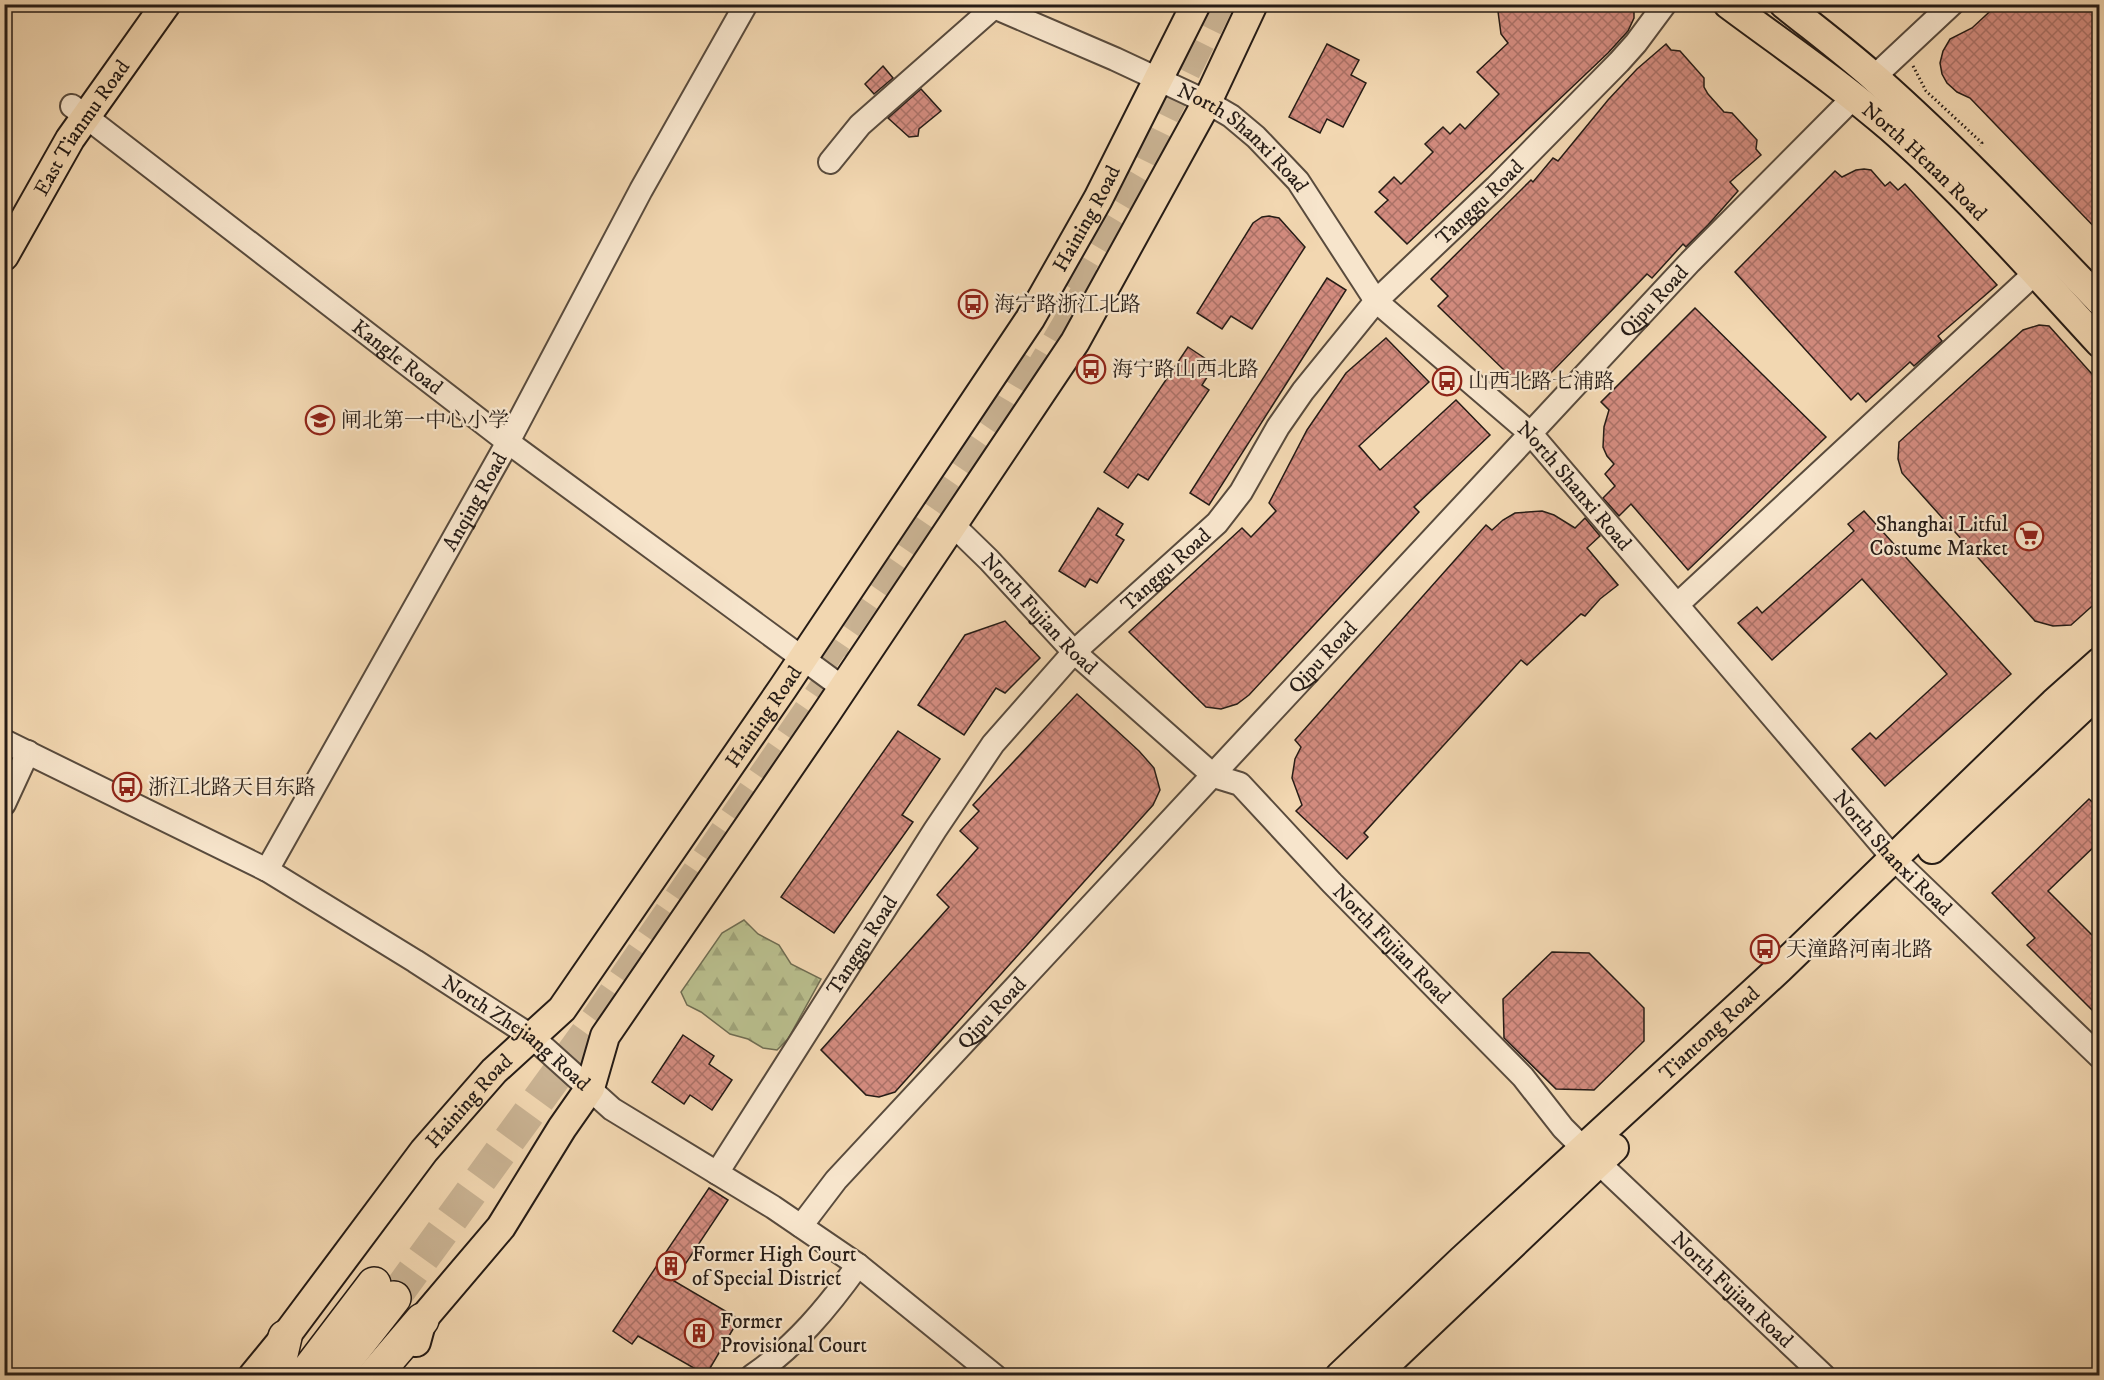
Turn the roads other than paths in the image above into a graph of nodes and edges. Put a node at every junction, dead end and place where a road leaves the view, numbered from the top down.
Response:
1 (144, 4) edge
2 (166, 4) edge
3 (746, 4) edge
4 (1196, 4) edge
5 (1253, 4) edge
6 (1665, 4) edge
7 (1728, 4) edge
8 (1784, 4) edge
9 (1952, 4) edge
10 (991, 6) edge
11 (1874, 77) junction
12 (1159, 80) junction
13 (1854, 97) junction
14 (1207, 102) junction
15 (79, 111) junction
16 (830, 162) dead end
17 (4, 219) edge
18 (4, 256) edge
19 (2035, 273) junction
20 (1376, 301) junction
21 (2100, 301) edge
22 (2100, 343) edge
23 (1531, 434) junction
24 (508, 442) junction
25 (952, 525) junction
26 (1678, 604) junction
27 (1074, 652) junction
28 (802, 658) junction
29 (2100, 662) edge
30 (843, 688) junction
31 (2100, 691) edge
32 (4, 741) edge
33 (28, 752) junction
34 (1214, 776) junction
35 (4, 804) edge
36 (1900, 866) junction
37 (267, 870) junction
38 (531, 1036) junction
39 (2100, 1057) edge
40 (590, 1088) junction
41 (1591, 1156) junction
42 (717, 1173) junction
43 (801, 1226) junction
44 (858, 1265) junction
45 (422, 1320) junction
46 (285, 1337) junction
47 (253, 1376) edge
48 (276, 1376) edge
49 (304, 1376) edge
50 (333, 1376) edge
51 (374, 1376) edge
52 (393, 1376) edge
53 (752, 1376) edge
54 (995, 1376) edge
55 (1340, 1376) edge
56 (1374, 1376) edge
57 (1824, 1376) edge

1 - 15 main road, East Tianmu Road
2 - 15 main road, East Tianmu Road
3 - 24 street, Anqing Road
4 - 12 main road, Haining Road
5 - 14 main road
6 - 20 street, Tanggu Road
7 - 13 main road, North Henan Road
8 - 11 main road, North Henan Road
9 - 11 street
10 - 12 street, North Shanxi Road
10 - 16 street
11 - 21 main road, North Henan Road
12 - 14 street, North Shanxi Road
12 - 28 main road, Haining Road
13 - 19 main road, North Henan Road
13 - 23 street, Qipu Road
14 - 20 street, North Shanxi Road
14 - 25 main road
15 - 17 main road, East Tianmu Road
15 - 18 main road, East Tianmu Road
15 - 24 street, Kangle Road
19 - 22 main road, North Henan Road
19 - 26 street
20 - 23 street, North Shanxi Road
20 - 27 street, Tanggu Road
23 - 26 street, North Shanxi Road
23 - 34 street, Qipu Road
24 - 28 street, Kangle Road
24 - 37 street, Anqing Road
25 - 27 street, North Fujian Road
25 - 30 main road
26 - 36 street, North Shanxi Road
27 - 34 street, North Fujian Road
27 - 42 street, Tanggu Road
28 - 30 street, Kangle Road
28 - 38 main road, Haining Road
29 - 36 main road, Tiantong Road
30 - 40 main road
31 - 36 main road, Tiantong Road
32 - 33 street, North Zhejiang Road
33 - 35 street
33 - 37 street, North Zhejiang Road
34 - 41 street, North Fujian Road
34 - 43 street, Qipu Road
36 - 39 street, North Shanxi Road
36 - 41 main road, Tiantong Road
37 - 38 street, North Zhejiang Road
38 - 40 street, North Zhejiang Road
38 - 46 main road, Haining Road
40 - 42 street, North Zhejiang Road
40 - 45 main road
41 - 55 main road, Tiantong Road
41 - 56 main road, Tiantong Road
41 - 57 street, North Fujian Road
42 - 43 street, North Zhejiang Road
43 - 44 street, North Zhejiang Road
44 - 53 street
44 - 54 street, North Zhejiang Road
45 - 51 highway
45 - 52 main road
46 - 47 main road, Haining Road
46 - 48 highway
49 - 50 highway

